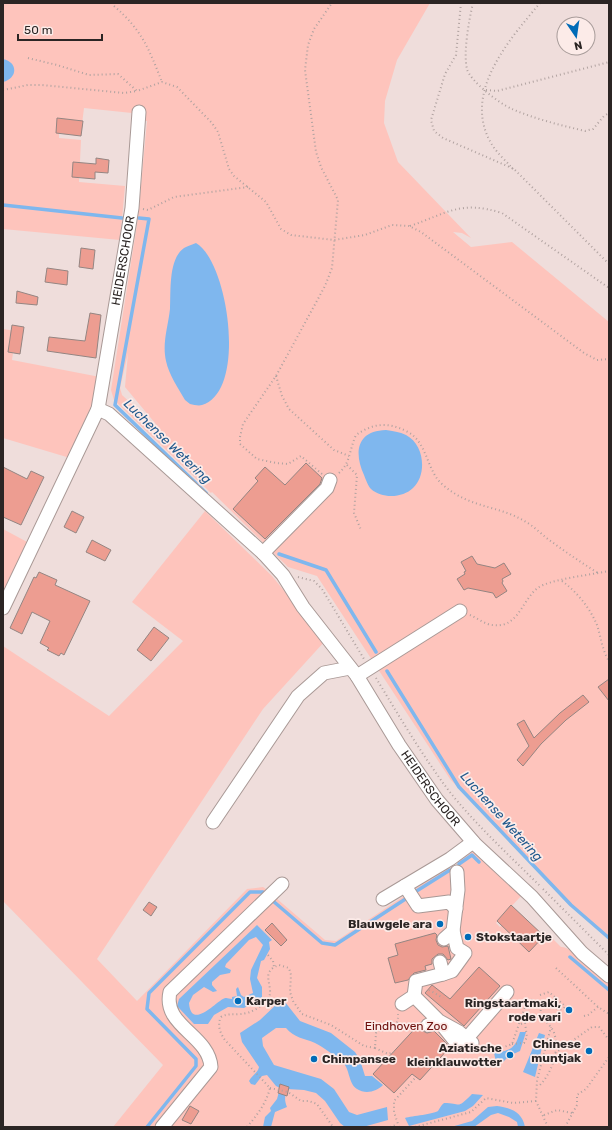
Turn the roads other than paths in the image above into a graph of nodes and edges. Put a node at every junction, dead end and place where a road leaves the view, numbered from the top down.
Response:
1 (139, 112) dead end
2 (98, 409) junction
3 (330, 480) road end
4 (263, 553) junction
5 (3, 608) edge
6 (460, 611) road end
7 (354, 672) junction
8 (213, 822) dead end
9 (473, 842) junction
10 (457, 872) dead end
11 (282, 884) dead end
12 (405, 886) junction
13 (383, 899) dead end
14 (456, 909) junction
15 (609, 976) edge
16 (506, 992) dead end
17 (414, 996) junction
18 (402, 1004) road end
19 (162, 1127) edge

1 - 2 street, HEIDERSCHOOR
2 - 4 street, HEIDERSCHOOR
2 - 5 street, HEIDERSCHOOR
3 - 4 street
4 - 7 street, HEIDERSCHOOR
6 - 7 street
7 - 8 street
7 - 9 street, HEIDERSCHOOR
9 - 12 street
9 - 15 street, HEIDERSCHOOR
10 - 14 street
11 - 19 street
12 - 13 street
12 - 14 street
14 - 17 street
16 - 17 street
17 - 18 street

